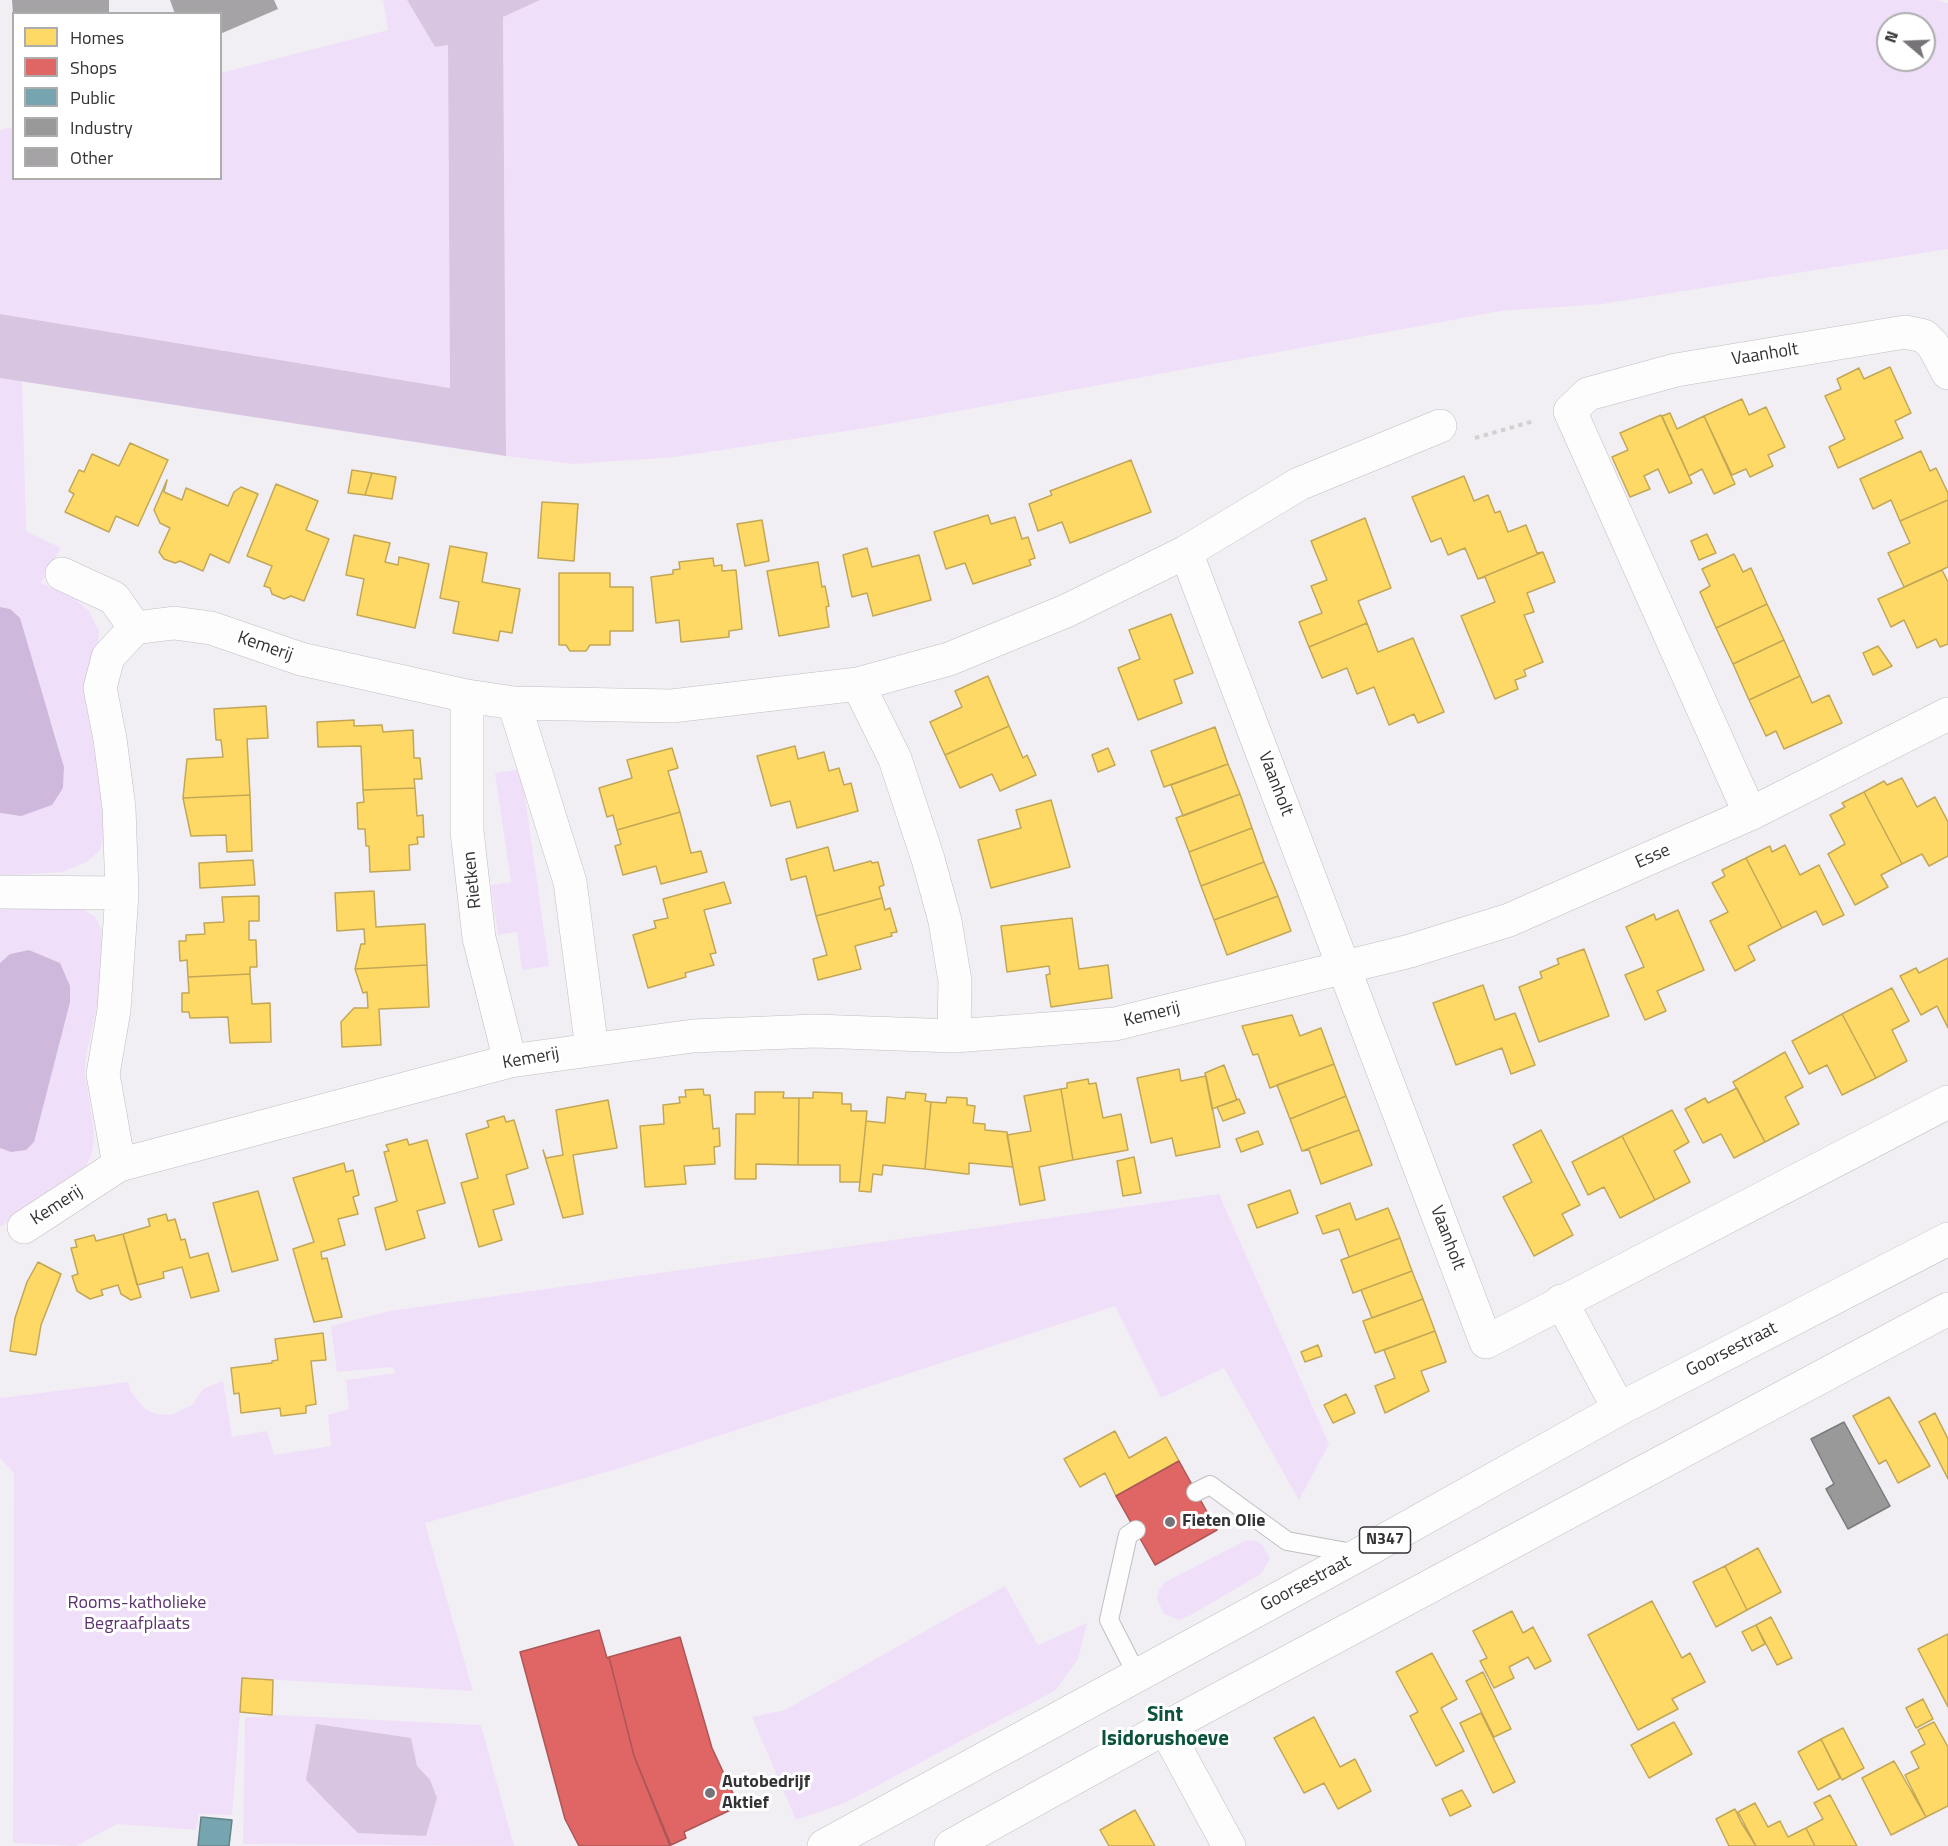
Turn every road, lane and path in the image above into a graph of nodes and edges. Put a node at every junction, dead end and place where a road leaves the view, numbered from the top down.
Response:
1 (1948, 373) edge
2 (1570, 411) junction
3 (1440, 426) joint
4 (1186, 552) junction
5 (62, 573) dead end
6 (135, 628) junction
7 (858, 684) junction
8 (467, 696) junction
9 (514, 703) junction
10 (1948, 714) edge
11 (1750, 814) junction
12 (0, 892) edge
13 (122, 892) junction
14 (1345, 967) junction
15 (954, 1036) junction
16 (592, 1049) junction
17 (510, 1061) junction
18 (1948, 1102) edge
19 (120, 1165) junction
20 (24, 1227) dead end
21 (1948, 1239) edge
22 (1561, 1301) junction
23 (1948, 1309) edge
24 (1619, 1409) junction
25 (1196, 1492) dead end
26 (1136, 1530) dead end
27 (1360, 1554) junction
28 (1137, 1675) junction
29 (1165, 1728) junction
30 (824, 1846) edge
31 (951, 1846) edge
32 (1229, 1846) edge

1 - 2 street, Vaanholt
2 - 3 path
2 - 11 street
3 - 4 street
4 - 7 street, Kemerij
4 - 14 street, Vaanholt
5 - 6 street
6 - 8 street, Kemerij
6 - 13 street
7 - 9 street, Kemerij
7 - 15 street
8 - 9 street, Kemerij
8 - 17 street, Rietken
9 - 16 street
10 - 11 street, Esse
11 - 14 street, Esse
12 - 13 street
13 - 19 street
14 - 15 street, Kemerij
14 - 22 street, Vaanholt
15 - 16 street, Kemerij
16 - 17 street, Kemerij
17 - 19 street, Kemerij
18 - 22 street, Vaanholt
19 - 20 street, Kemerij
21 - 24 street, Goorsestraat / N347
22 - 24 street
23 - 29 street
24 - 27 street, Goorsestraat / N347
25 - 27 lane
26 - 28 lane
27 - 28 street, Goorsestraat / N347
28 - 30 street, Goorsestraat / N347
29 - 31 street
29 - 32 street

